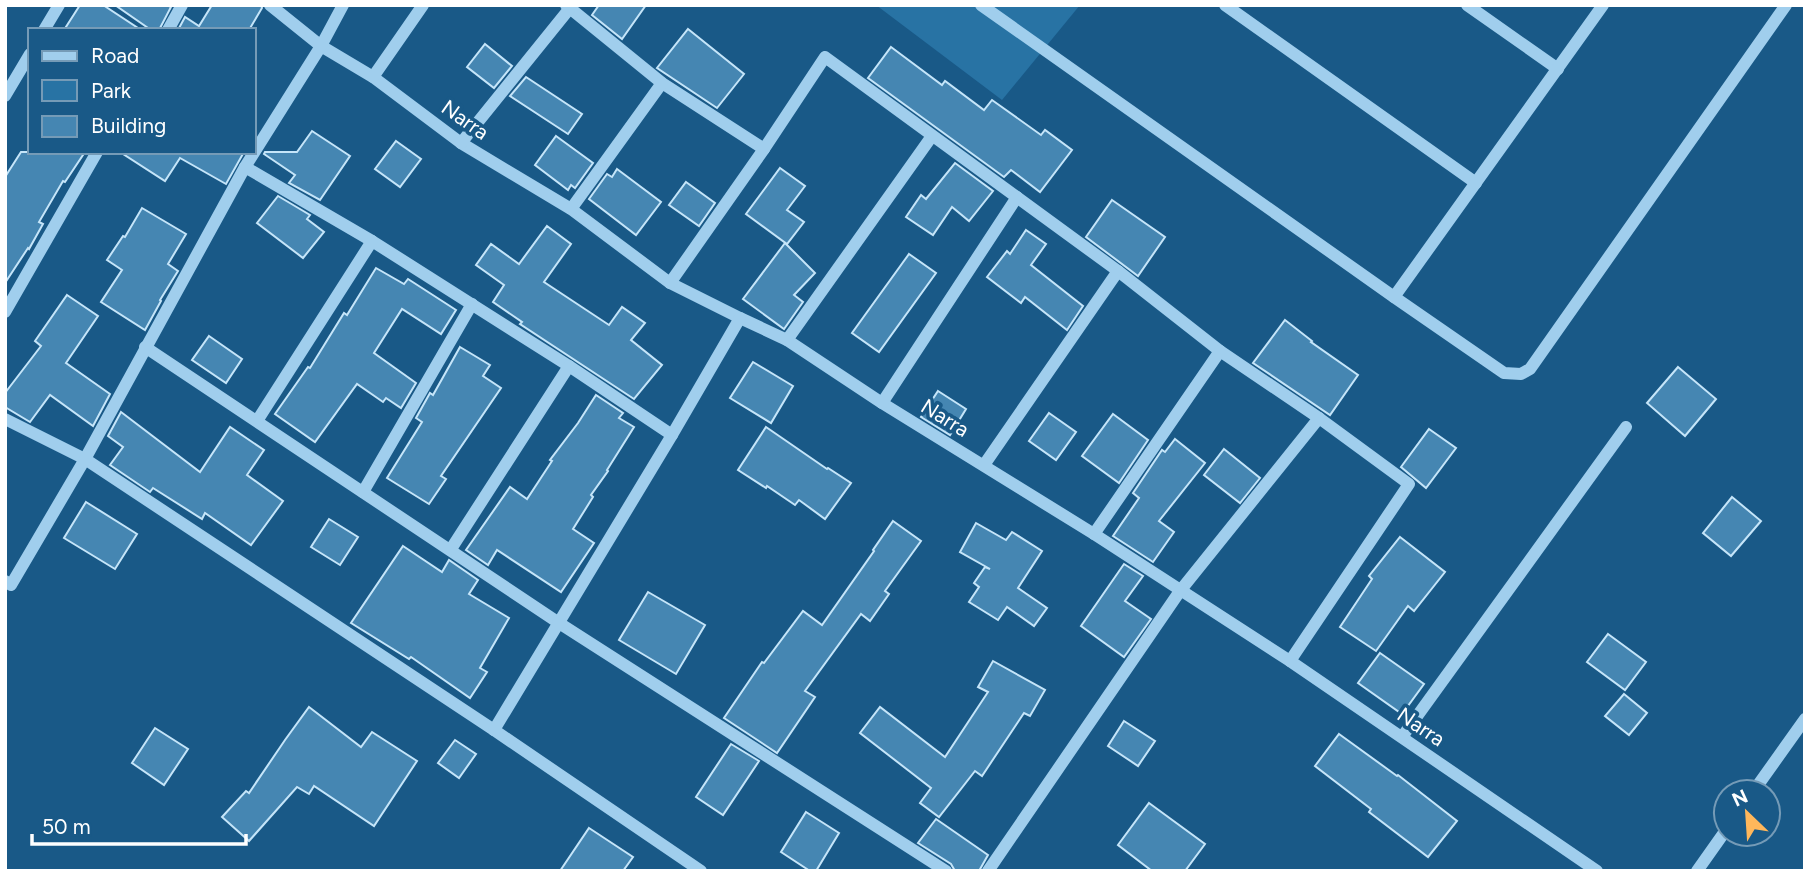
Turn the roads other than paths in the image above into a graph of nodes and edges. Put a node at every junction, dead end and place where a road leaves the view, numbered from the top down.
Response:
1 (59, 5) edge
2 (182, 5) edge
3 (270, 5) edge
4 (343, 5) edge
5 (423, 5) edge
6 (981, 5) edge
7 (1225, 5) edge
8 (1468, 5) edge
9 (1603, 5) edge
10 (1786, 5) edge
11 (568, 7) edge
12 (45, 28) edge
13 (169, 28) edge
14 (321, 46) junction
15 (28, 57) edge
16 (1558, 69) junction
17 (373, 77) junction
18 (662, 83) junction
19 (5, 96) edge
20 (932, 136) junction
21 (461, 143) junction
22 (256, 149) edge
23 (764, 149) junction
24 (96, 154) edge
25 (253, 154) edge
26 (245, 167) junction
27 (1476, 183) junction
28 (1017, 197) junction
29 (570, 209) junction
30 (372, 240) junction
31 (1118, 271) junction
32 (670, 283) junction
33 (1394, 297) junction
34 (471, 304) junction
35 (5, 312) edge
36 (740, 318) junction
37 (787, 340) junction
38 (145, 347) junction
39 (1220, 351) junction
40 (569, 366) junction
41 (882, 403) junction
42 (1319, 418) junction
43 (5, 419) edge
44 (257, 421) junction
45 (1626, 427) dead end
46 (673, 435) junction
47 (85, 459) junction
48 (984, 465) junction
49 (363, 492) junction
50 (1094, 534) junction
51 (450, 550) junction
52 (5, 581) edge
53 (1180, 591) junction
54 (559, 622) junction
55 (1290, 661) junction
56 (1805, 719) edge
57 (494, 730) junction
58 (1402, 737) junction
59 (1763, 778) edge
60 (1713, 848) edge
61 (701, 871) edge
62 (946, 871) edge
63 (988, 871) edge
64 (1597, 871) edge
65 (1697, 871) edge

1 - 12 street
2 - 13 street
3 - 14 street, Narra
4 - 14 street
5 - 17 street
6 - 33 street
7 - 27 street
8 - 16 street
9 - 16 street
10 - 33 street
11 - 18 street
11 - 21 street
14 - 17 street, Narra
14 - 22 street
15 - 19 street
16 - 27 street
17 - 21 street, Narra
18 - 23 street
18 - 29 street
20 - 23 street
20 - 28 street
20 - 37 street
21 - 29 street, Narra
23 - 32 street
24 - 35 street
25 - 26 street
26 - 30 street
26 - 38 street
27 - 33 street
28 - 31 street
28 - 41 street
29 - 32 street, Narra
30 - 34 street
30 - 44 street
31 - 39 street
31 - 48 street
32 - 36 street, Narra
34 - 40 street
34 - 49 street
36 - 37 street, Narra
36 - 46 street
37 - 41 street, Narra
38 - 44 street
38 - 47 street
39 - 42 street
39 - 50 street
40 - 46 street
40 - 51 street
41 - 48 street, Narra
42 - 53 street
42 - 55 street
43 - 47 street
44 - 49 street
45 - 58 street
46 - 54 street
47 - 52 street
47 - 57 street
48 - 50 street, Narra
49 - 51 street
50 - 53 street, Narra
51 - 54 street
53 - 55 street, Narra
53 - 63 street
54 - 57 street
54 - 62 street
55 - 58 street, Narra
56 - 59 street
57 - 61 street
58 - 64 street, Narra
60 - 65 street

